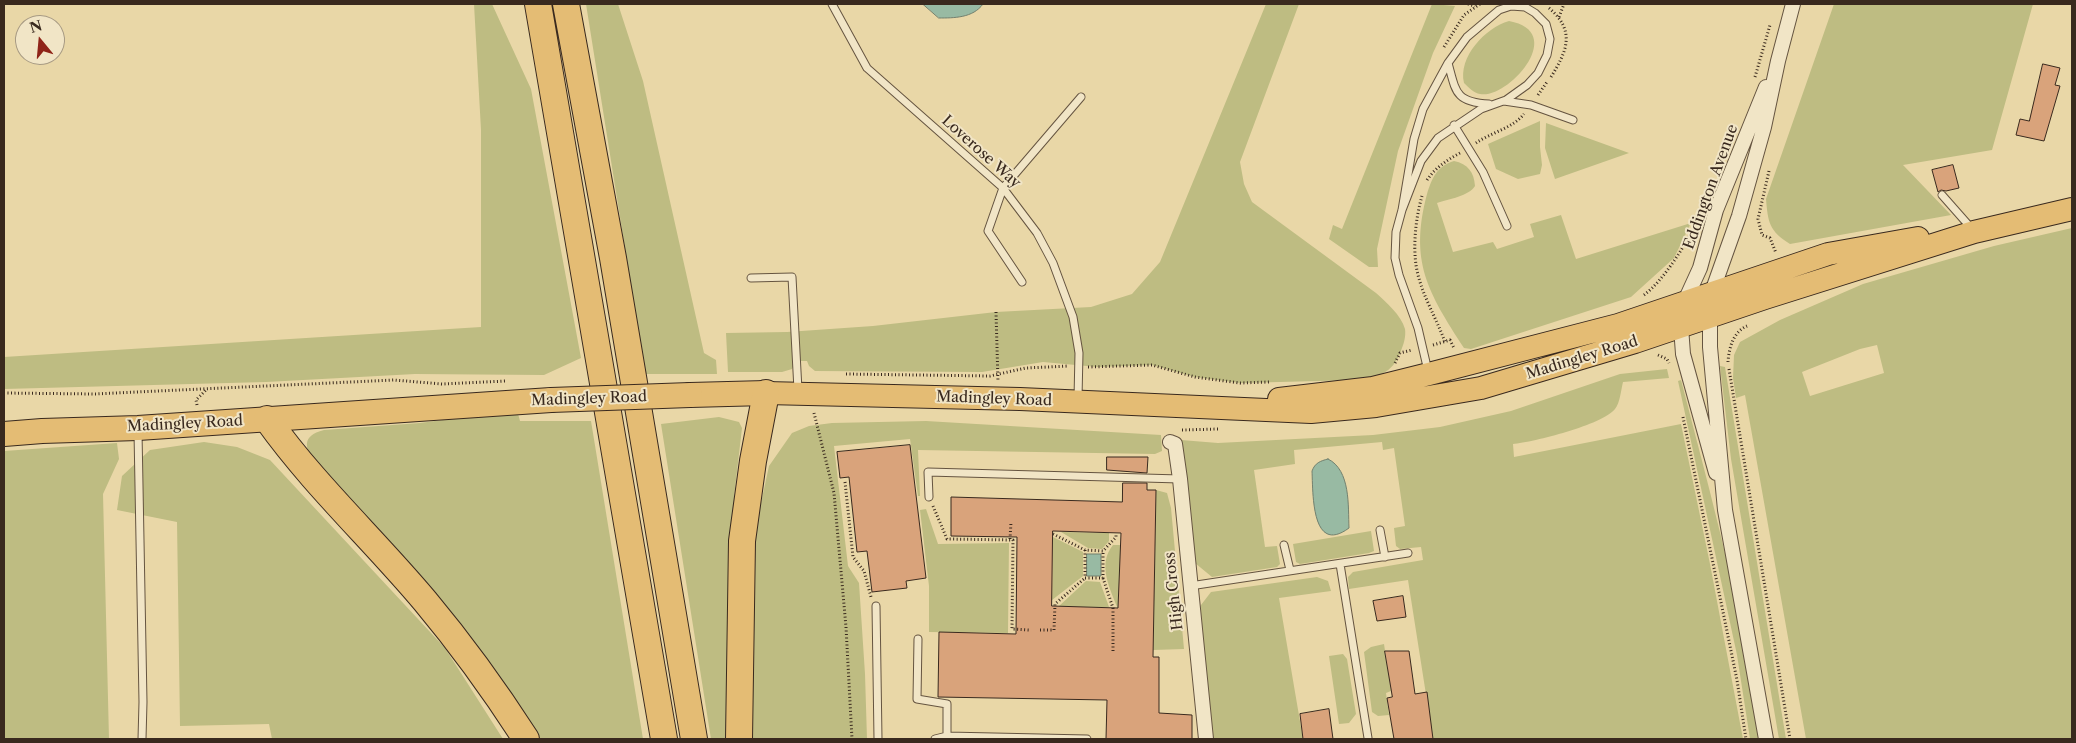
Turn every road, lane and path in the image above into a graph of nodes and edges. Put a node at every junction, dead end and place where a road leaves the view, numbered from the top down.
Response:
1 (538, 4) edge
2 (566, 4) edge
3 (832, 4) edge
4 (1468, 4) edge
5 (1480, 4) edge
6 (1564, 4) edge
7 (1793, 4) edge
8 (1476, 6) junction
9 (1559, 17) dead end
10 (1442, 50) dead end
11 (1778, 60) junction
12 (1448, 63) junction
13 (1081, 97) dead end
14 (1506, 100) junction
15 (1573, 120) dead end
16 (1454, 125) junction
17 (1479, 141) dead end
18 (1469, 148) junction
19 (1425, 184) dead end
20 (1003, 188) junction
21 (1423, 190) dead end
22 (1942, 195) dead end
23 (2072, 209) edge
24 (1402, 210) junction
25 (1507, 226) dead end
26 (1692, 231) dead end
27 (1974, 232) junction
28 (751, 278) dead end
29 (1022, 282) dead end
30 (1712, 292) junction
31 (1639, 300) dead end
32 (1684, 303) junction
33 (996, 312) dead end
34 (1710, 317) junction
35 (1753, 324) dead end
36 (1681, 327) junction
37 (1445, 342) junction
38 (1423, 347) junction
39 (1457, 353) dead end
40 (1394, 365) dead end
41 (1078, 366) junction
42 (837, 374) dead end
43 (998, 374) junction
44 (511, 381) dead end
45 (1278, 382) dead end
46 (1433, 385) junction
47 (4, 393) edge
48 (766, 393) junction
49 (804, 394) junction
50 (997, 398) junction
51 (1078, 402) junction
52 (1682, 411) dead end
53 (267, 419) junction
54 (138, 428) junction
55 (4, 434) edge
56 (1170, 442) dead end
57 (1180, 479) junction
58 (844, 482) dead end
59 (928, 498) joint
60 (1725, 510) junction
61 (1011, 522) dead end
62 (1380, 530) dead end
63 (1116, 533) dead end
64 (1053, 534) dead end
65 (1010, 539) junction
66 (1284, 545) dead end
67 (1085, 550) junction
68 (1103, 551) junction
69 (1408, 554) dead end
70 (1386, 557) junction
71 (1340, 564) junction
72 (1290, 570) junction
73 (1085, 578) junction
74 (1103, 578) junction
75 (1190, 586) junction
76 (876, 606) joint
77 (1028, 630) dead end
78 (1040, 630) dead end
79 (918, 639) dead end
80 (1113, 652) dead end
81 (947, 736) junction
82 (1368, 738) dead end
83 (142, 739) edge
84 (526, 739) edge
85 (664, 739) edge
86 (694, 739) edge
87 (739, 739) edge
88 (852, 739) edge
89 (878, 739) edge
90 (935, 739) edge
91 (1087, 739) edge
92 (1206, 739) edge
93 (1746, 739) edge
94 (1766, 739) edge
95 (1790, 739) edge

1 - 85 highway
2 - 86 highway
3 - 20 lane, Loverose Way
4 - 8 path
5 - 8 path
6 - 9 path
7 - 11 street, Eddington Avenue
8 - 10 path
11 - 30 street, Eddington Avenue
11 - 32 street, Eddington Avenue
12 - 14 lane
12 - 14 lane
12 - 24 lane
13 - 20 lane
14 - 15 lane
14 - 16 lane
16 - 18 lane
16 - 24 lane
17 - 18 path
18 - 19 path
18 - 25 lane
20 - 29 lane
20 - 41 lane, Loverose Way
21 - 37 path
22 - 27 lane
23 - 27 main road, Madingley Road
24 - 38 lane
26 - 31 path
27 - 30 main road, Madingley Road
27 - 34 main road, Madingley Road
28 - 49 lane
30 - 32 main road, Madingley Road
30 - 34 street, Eddington Avenue
32 - 36 street, Eddington Avenue
32 - 46 main road, Madingley Road
33 - 43 path
34 - 36 main road, Madingley Road
34 - 60 street, Eddington Avenue
35 - 95 path
36 - 46 main road, Madingley Road
36 - 60 street, Eddington Avenue
37 - 38 path
37 - 39 path
38 - 40 path
38 - 46 lane
41 - 43 path
41 - 45 path
41 - 51 lane, Loverose Way
42 - 43 path
43 - 50 path
44 - 47 path
46 - 51 main road, Madingley Road
48 - 49 main road, Madingley Road
48 - 53 highway, Madingley Road, bridge
48 - 87 highway
49 - 50 main road, Madingley Road
49 - 88 path
50 - 51 main road, Madingley Road
52 - 93 path
53 - 54 highway, Madingley Road
53 - 84 highway
54 - 55 highway, Madingley Road
54 - 83 lane
56 - 57 street, High Cross
57 - 59 lane
57 - 75 street, High Cross
58 - 76 path
59 - 65 path
60 - 94 street
61 - 65 path
62 - 70 lane
63 - 68 path
64 - 67 path
65 - 77 path
66 - 72 lane
67 - 68 path
67 - 73 path
68 - 74 path
69 - 70 lane
70 - 71 lane
71 - 72 lane
71 - 82 lane
72 - 75 lane
73 - 74 path
73 - 78 path
74 - 80 path
75 - 92 street, High Cross
76 - 89 lane
79 - 81 lane
81 - 90 lane
81 - 91 lane

